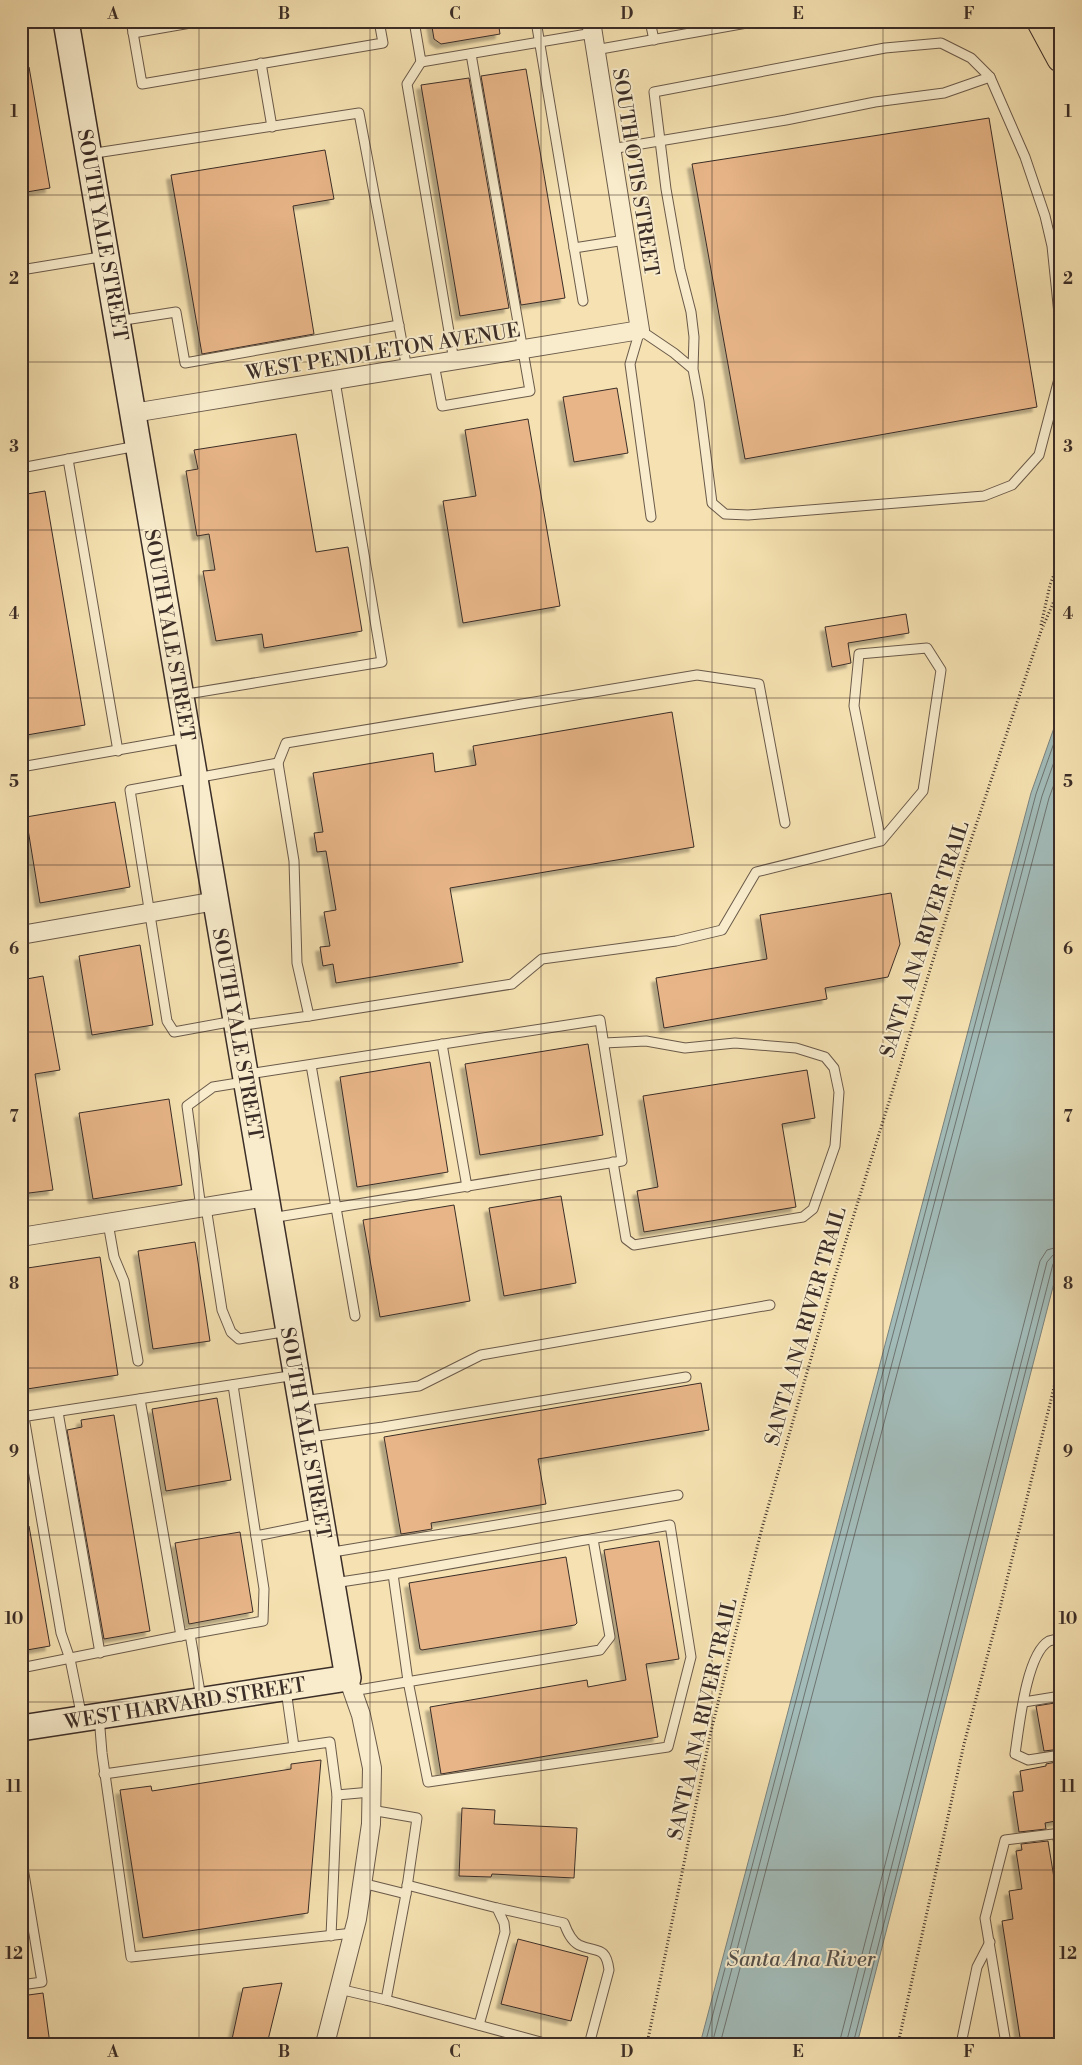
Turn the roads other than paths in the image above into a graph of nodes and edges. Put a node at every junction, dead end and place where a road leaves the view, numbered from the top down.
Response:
1 (131, 21) edge
2 (202, 21) edge
3 (379, 21) edge
4 (414, 21) edge
5 (536, 21) edge
6 (650, 21) edge
7 (758, 21) edge
8 (1041, 21) edge
9 (70, 22) edge
10 (133, 33) junction
11 (593, 35) edge
12 (654, 40) junction
13 (540, 42) junction
14 (471, 54) junction
15 (1061, 58) edge
16 (420, 62) junction
17 (261, 64) junction
18 (990, 77) junction
19 (272, 127) junction
20 (660, 140) junction
21 (611, 149) junction
22 (89, 154) junction
23 (626, 240) junction
24 (574, 248) junction
25 (106, 256) junction
26 (21, 270) edge
27 (582, 301) dead end
28 (117, 321) junction
29 (398, 325) junction
30 (640, 330) junction
31 (524, 349) junction
32 (454, 361) junction
33 (434, 364) junction
34 (407, 369) junction
35 (693, 369) junction
36 (335, 381) junction
37 (133, 413) junction
38 (138, 446) junction
39 (68, 460) junction
40 (21, 468) edge
41 (651, 517) dead end
42 (181, 695) junction
43 (188, 738) junction
44 (118, 751) junction
45 (278, 763) junction
46 (21, 767) edge
47 (195, 777) junction
48 (785, 823) dead end
49 (881, 841) junction
50 (216, 901) junction
51 (150, 913) junction
52 (21, 935) edge
53 (309, 1016) junction
54 (237, 1024) junction
55 (604, 1043) junction
56 (442, 1044) junction
57 (311, 1064) junction
58 (246, 1078) junction
59 (613, 1162) junction
60 (467, 1187) junction
61 (204, 1208) junction
62 (268, 1208) junction
63 (336, 1208) junction
64 (108, 1223) junction
65 (21, 1237) edge
66 (770, 1306) dead end
67 (355, 1316) dead end
68 (289, 1331) junction
69 (138, 1361) dead end
70 (296, 1375) junction
71 (686, 1377) dead end
72 (233, 1385) junction
73 (140, 1400) junction
74 (301, 1401) junction
75 (58, 1412) junction
76 (23, 1417) edge
77 (307, 1438) junction
78 (678, 1495) dead end
79 (322, 1523) junction
80 (256, 1536) junction
81 (593, 1539) junction
82 (327, 1553) junction
83 (393, 1574) junction
84 (332, 1583) junction
85 (185, 1635) junction
86 (1061, 1639) edge
87 (100, 1652) junction
88 (70, 1659) junction
89 (21, 1668) edge
90 (408, 1681) junction
91 (350, 1685) junction
92 (286, 1688) junction
93 (1061, 1696) edge
94 (202, 1701) junction
95 (1024, 1702) junction
96 (90, 1718) junction
97 (21, 1728) edge
98 (294, 1746) junction
99 (1061, 1755) edge
100 (104, 1774) junction
101 (337, 1794) junction
102 (371, 1801) junction
103 (1059, 1834) edge
104 (1061, 1854) edge
105 (21, 1856) edge
106 (362, 1883) junction
107 (407, 1885) junction
108 (406, 1894) junction
109 (497, 1908) junction
110 (353, 1933) junction
111 (331, 1936) junction
112 (990, 1942) junction
113 (21, 1985) edge
114 (339, 1989) junction
115 (386, 2000) junction
116 (479, 2025) junction
117 (326, 2044) edge
118 (548, 2044) edge
119 (587, 2044) edge
120 (961, 2044) edge
121 (1006, 2044) edge

1 - 10 lane
2 - 10 lane
3 - 17 lane
4 - 16 lane
5 - 13 lane
6 - 12 lane
7 - 12 lane
8 - 15 main road
9 - 22 street, SOUTH YALE STREET
10 - 17 lane
11 - 12 lane
11 - 13 lane
11 - 21 street, SOUTH OTIS STREET
13 - 14 lane
13 - 24 lane
14 - 16 lane
14 - 31 lane
16 - 32 lane
17 - 19 lane
18 - 20 lane
18 - 20 lane
18 - 35 lane
19 - 22 lane
19 - 29 lane
20 - 21 lane
20 - 35 lane
21 - 23 street, SOUTH OTIS STREET
22 - 25 street, SOUTH YALE STREET
23 - 24 lane
23 - 30 street, SOUTH OTIS STREET
24 - 27 lane
25 - 26 lane
25 - 28 street, SOUTH YALE STREET
28 - 29 lane
28 - 37 street, SOUTH YALE STREET
29 - 34 lane
30 - 31 street, WEST PENDLETON AVENUE
30 - 35 lane
30 - 41 lane
31 - 32 street, WEST PENDLETON AVENUE
31 - 33 lane
32 - 33 street, WEST PENDLETON AVENUE
33 - 34 street, WEST PENDLETON AVENUE
34 - 36 street, WEST PENDLETON AVENUE
36 - 37 street, WEST PENDLETON AVENUE
36 - 42 lane
37 - 38 street, SOUTH YALE STREET
38 - 39 lane
38 - 42 street, SOUTH YALE STREET
39 - 40 lane
39 - 44 lane
42 - 43 street, SOUTH YALE STREET
43 - 44 lane
43 - 47 street, SOUTH YALE STREET
44 - 46 lane
45 - 47 lane
45 - 48 lane
45 - 53 lane
47 - 50 street, SOUTH YALE STREET
47 - 51 lane
49 - 49 lane
49 - 53 lane
50 - 51 street
50 - 54 street, SOUTH YALE STREET
51 - 52 street
51 - 54 lane
53 - 54 lane
54 - 58 street, SOUTH YALE STREET
55 - 56 lane
55 - 59 lane
55 - 59 lane
56 - 57 lane
56 - 60 lane
57 - 58 lane
57 - 63 lane
58 - 61 lane
58 - 62 street, SOUTH YALE STREET
59 - 60 lane
60 - 63 lane
61 - 62 street
61 - 64 street
61 - 68 lane
62 - 63 lane
62 - 68 street, SOUTH YALE STREET
63 - 67 lane
64 - 65 street
64 - 69 lane
66 - 74 lane
68 - 70 street, SOUTH YALE STREET
70 - 72 lane
70 - 74 street, SOUTH YALE STREET
71 - 77 lane
72 - 73 lane
72 - 80 lane
73 - 75 lane
73 - 85 lane
74 - 77 street, SOUTH YALE STREET
75 - 76 lane
75 - 87 lane
76 - 88 lane
77 - 79 street, SOUTH YALE STREET
78 - 82 lane
79 - 80 lane
79 - 82 street, SOUTH YALE STREET
80 - 85 lane
81 - 83 lane
81 - 90 lane
81 - 90 lane
82 - 84 street, SOUTH YALE STREET
83 - 84 lane
83 - 90 lane
84 - 91 street, SOUTH YALE STREET
85 - 87 lane
85 - 94 lane
86 - 95 lane
87 - 88 lane
88 - 89 lane
88 - 96 lane
90 - 91 lane
91 - 92 street, WEST HARVARD STREET
91 - 102 street, SOUTH YALE STREET
92 - 94 street, WEST HARVARD STREET
92 - 98 lane
93 - 95 lane
94 - 96 street, WEST HARVARD STREET
95 - 99 lane
96 - 97 street, WEST HARVARD STREET
96 - 100 lane
98 - 100 lane
98 - 101 lane
100 - 111 lane
101 - 102 lane
101 - 111 lane
102 - 106 street, SOUTH YALE STREET
102 - 107 lane
103 - 104 lane
103 - 112 lane
105 - 113 lane
106 - 108 lane
106 - 110 street, SOUTH YALE STREET
107 - 108 lane
107 - 109 lane
108 - 115 lane
109 - 116 lane
109 - 119 lane
110 - 111 lane
110 - 114 street, SOUTH YALE STREET
112 - 120 lane
112 - 121 lane
114 - 115 lane
114 - 117 street, SOUTH YALE STREET
115 - 116 lane
116 - 118 lane

